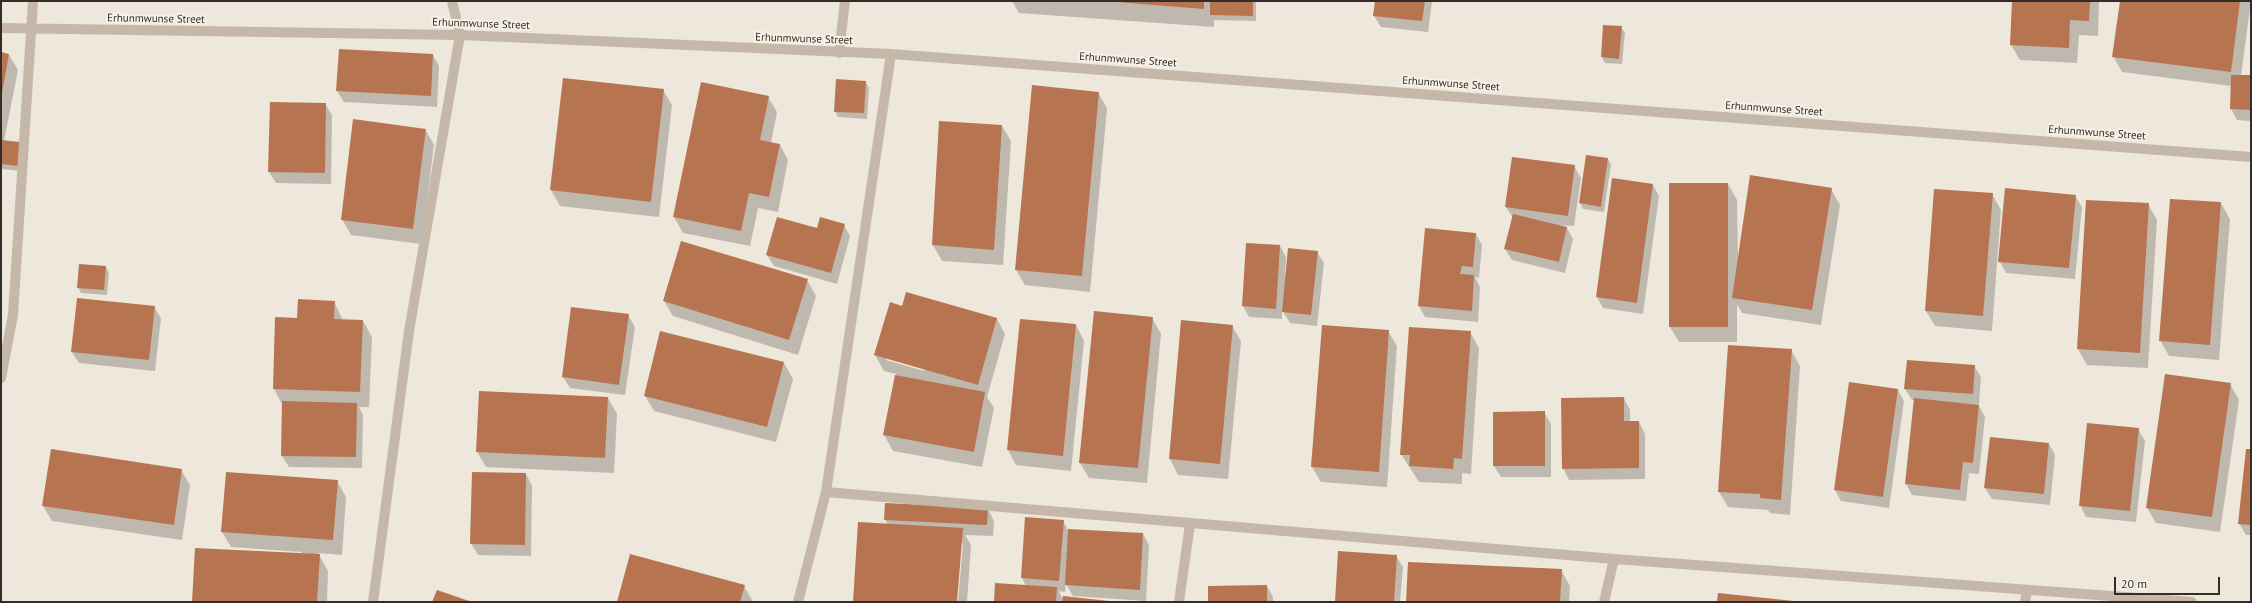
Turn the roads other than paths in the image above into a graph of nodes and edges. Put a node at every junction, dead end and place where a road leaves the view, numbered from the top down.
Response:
1 (33, 1) edge
2 (452, 1) edge
3 (845, 1) edge
4 (1, 28) edge
5 (32, 30) junction
6 (460, 35) junction
7 (839, 52) junction
8 (891, 54) junction
9 (2251, 157) edge
10 (1, 378) edge
11 (826, 492) junction
12 (1190, 524) junction
13 (1614, 559) junction
14 (2027, 591) junction
15 (373, 602) edge
16 (798, 602) edge
17 (1179, 602) edge
18 (1604, 602) edge
19 (2025, 602) edge
20 (2192, 602) edge

1 - 5 street
2 - 6 street
3 - 7 street
4 - 5 street, Erhunmwunse Street
5 - 6 street, Erhunmwunse Street
5 - 10 street
6 - 7 street, Erhunmwunse Street
6 - 15 street
7 - 8 street, Erhunmwunse Street
8 - 9 street, Erhunmwunse Street
8 - 11 street
11 - 12 street
11 - 16 street
12 - 13 street
12 - 17 street
13 - 14 street
13 - 18 street
14 - 19 street
14 - 20 street

